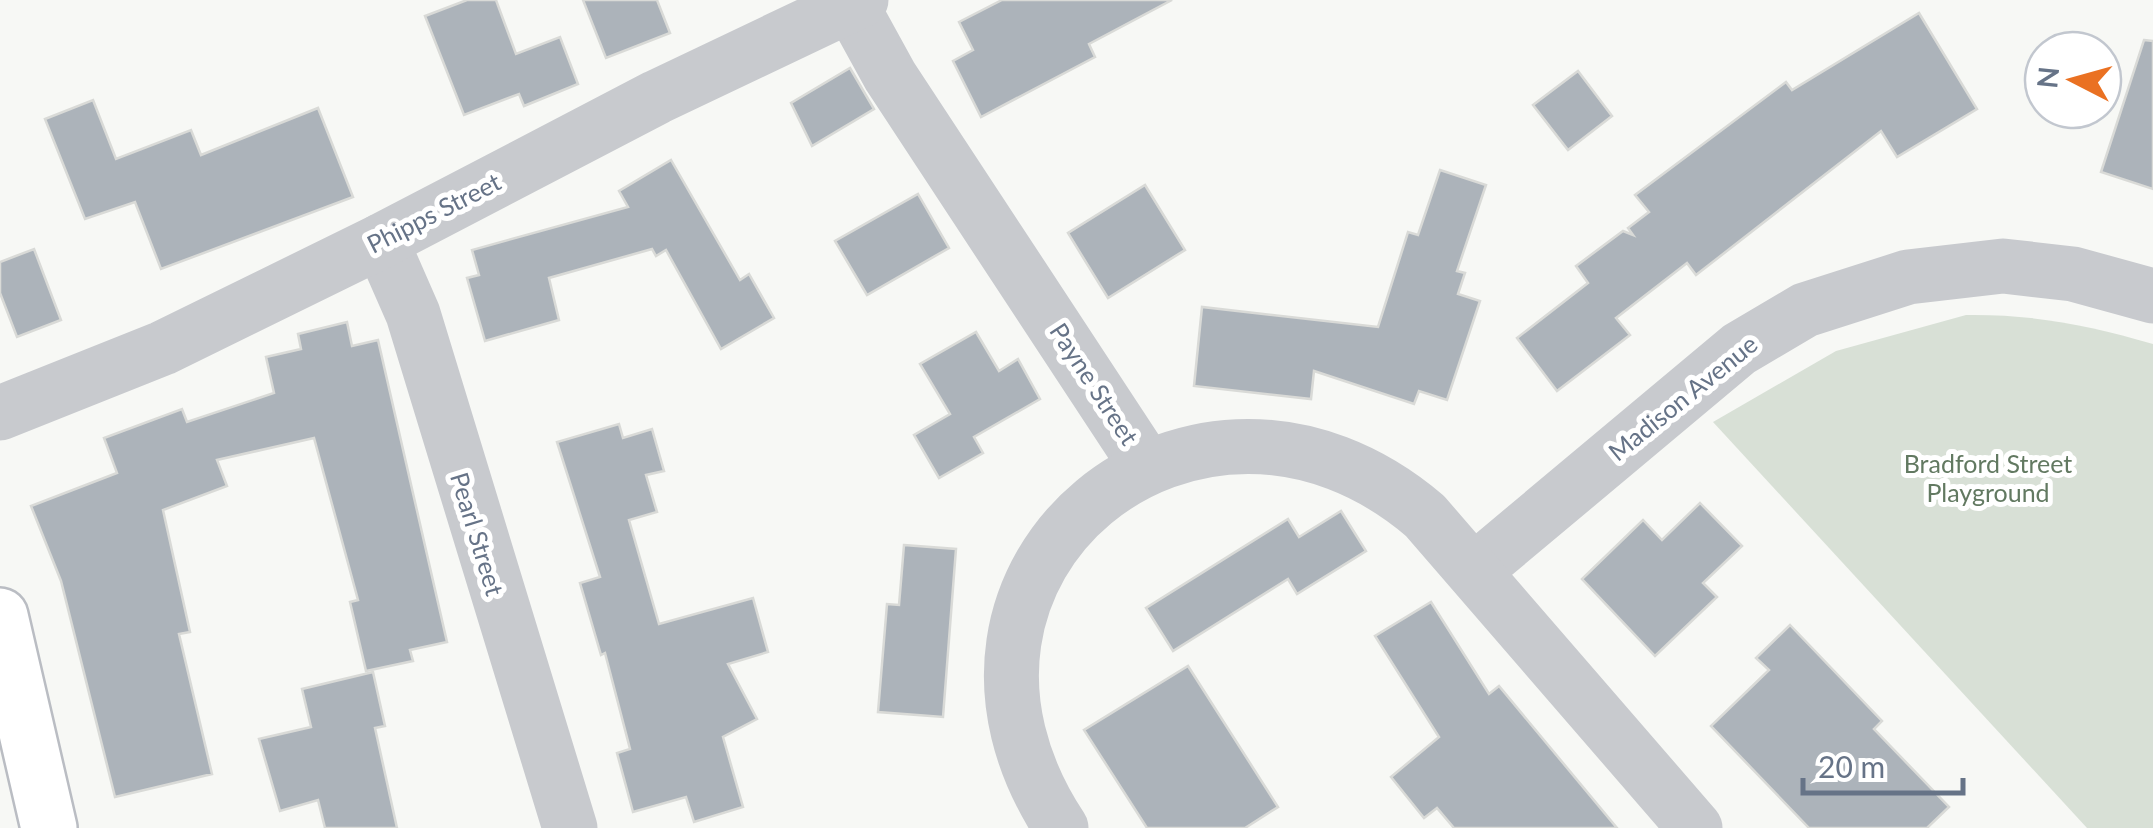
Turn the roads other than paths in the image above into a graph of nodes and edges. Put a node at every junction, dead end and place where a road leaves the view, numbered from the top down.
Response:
1 (856, 3) edge
2 (381, 241) junction
3 (2153, 296) edge
4 (0, 413) edge
5 (1147, 467) junction
6 (1475, 570) junction
7 (0, 616) edge
8 (49, 828) edge
9 (570, 828) edge
10 (1060, 828) edge
11 (1695, 828) edge

1 - 2 street, Phipps Street
1 - 5 street, Payne Street
2 - 4 street, Phipps Street
2 - 9 street, Pearl Street
3 - 6 street, Madison Avenue
5 - 6 street, Payne Street
5 - 10 street
6 - 11 street, Payne Street
7 - 8 main road

